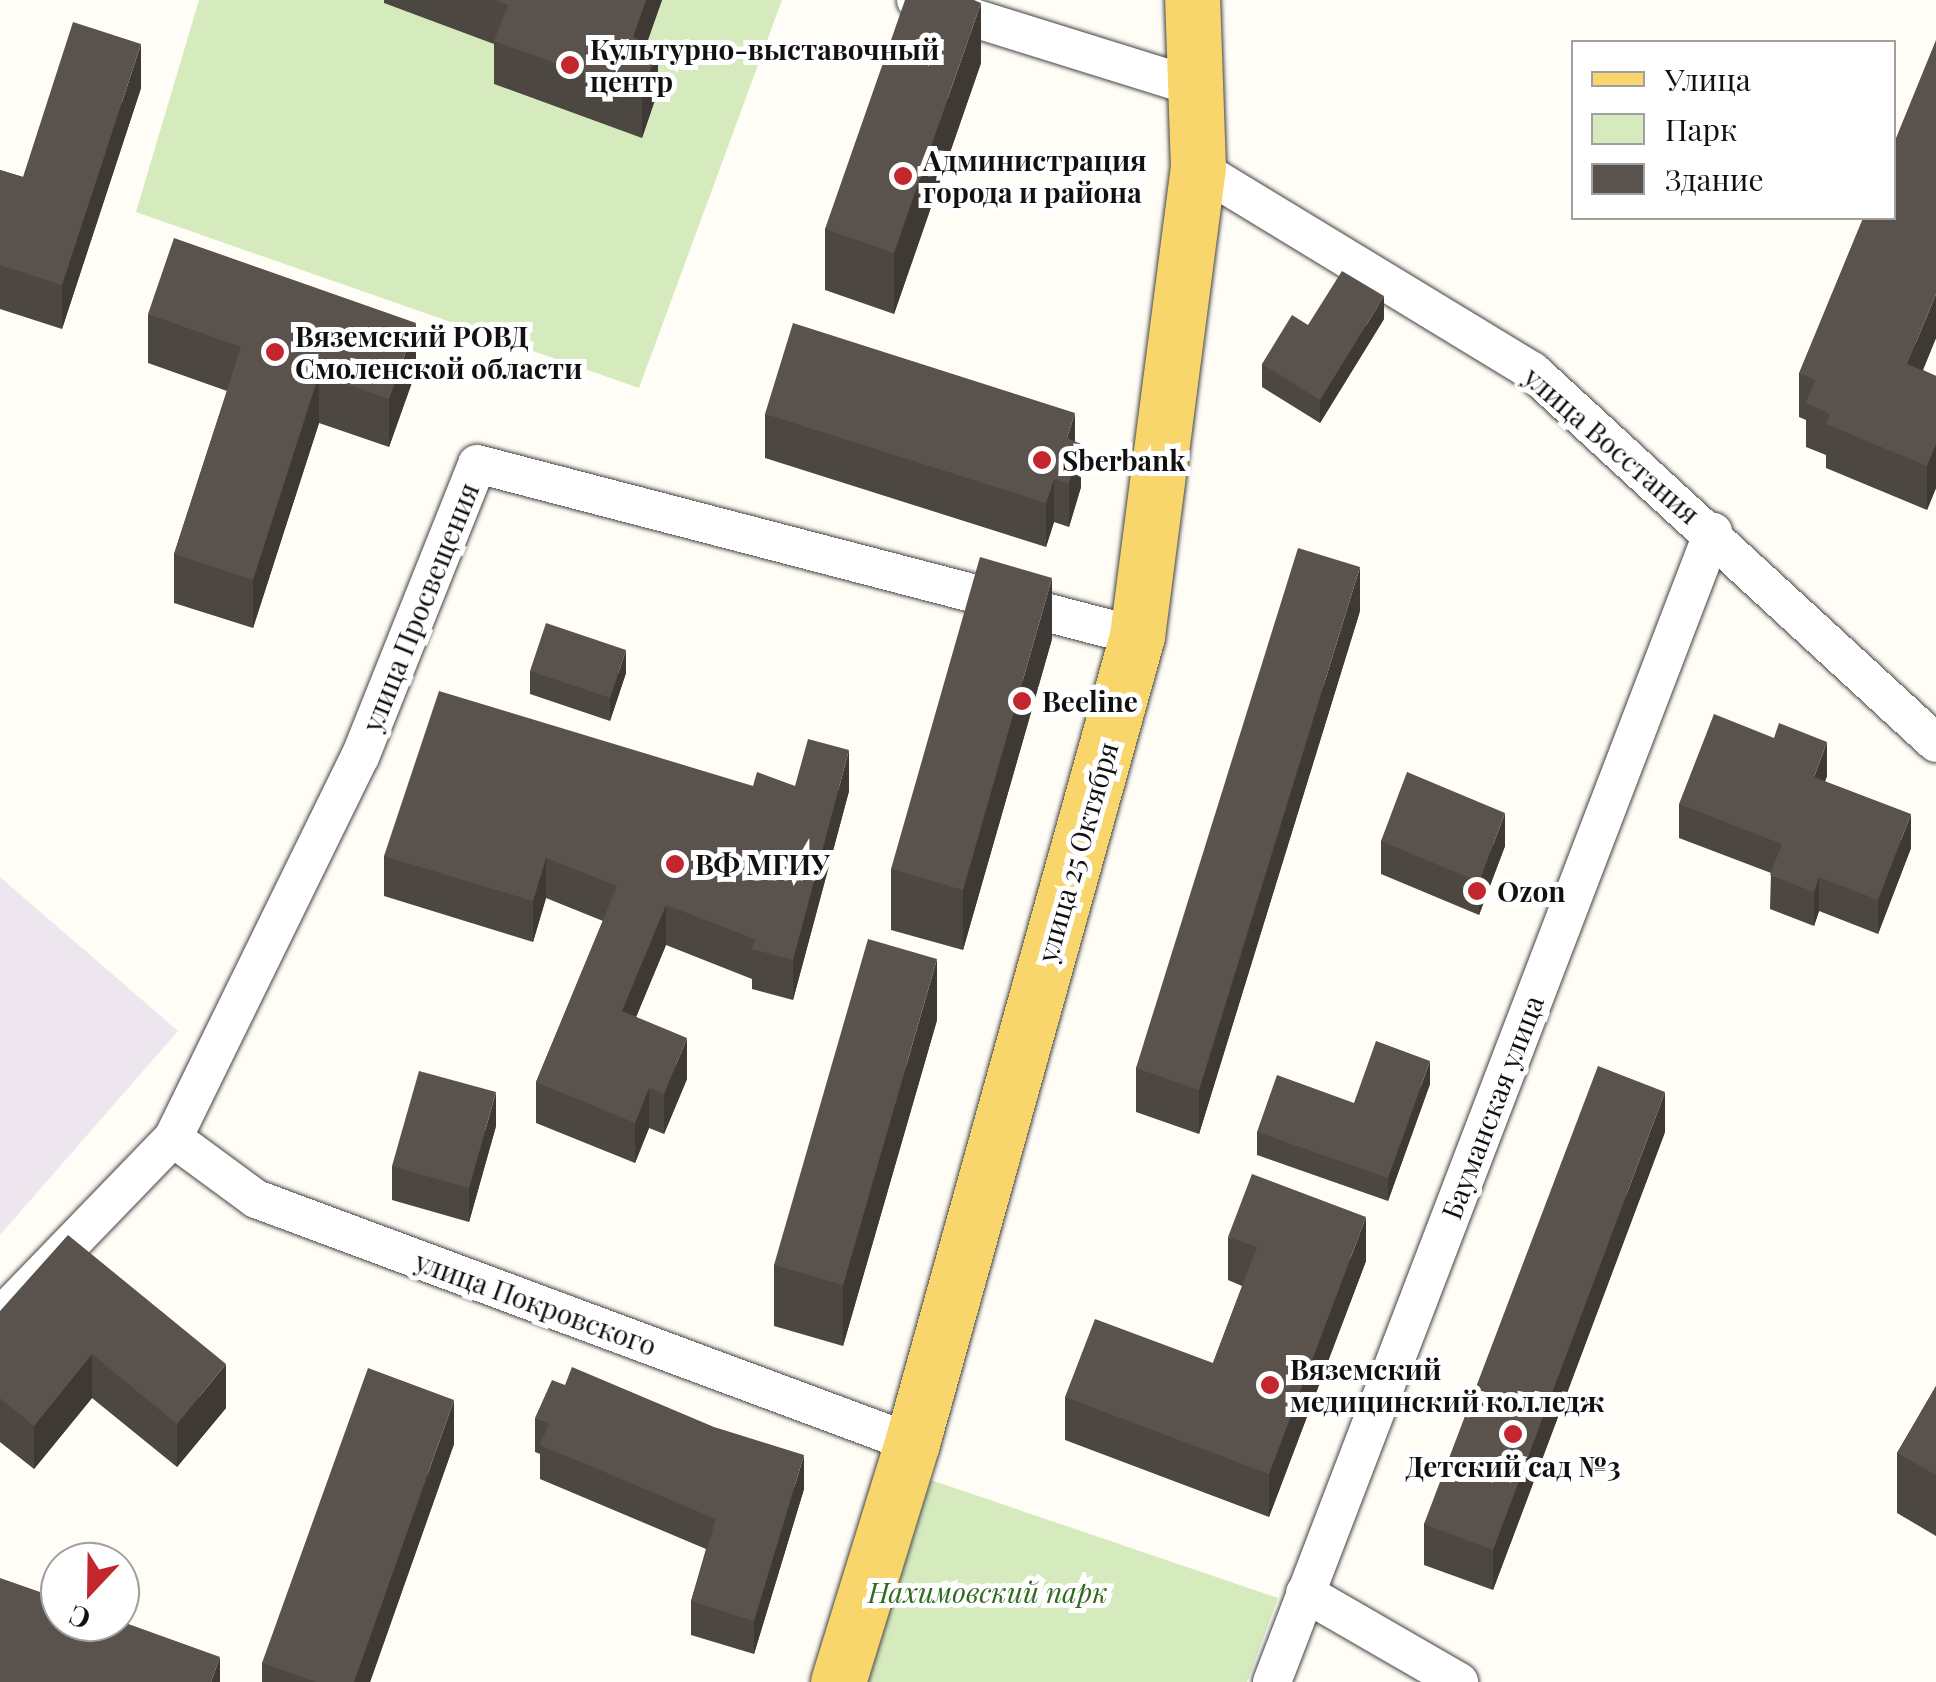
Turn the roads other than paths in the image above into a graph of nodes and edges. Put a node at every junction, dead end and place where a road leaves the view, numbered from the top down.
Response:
1 (916, 0) edge
2 (1192, 0) edge
3 (1192, 86) junction
4 (1198, 168) junction
5 (1714, 532) junction
6 (1137, 636) junction
7 (1936, 743) edge
8 (173, 1138) junction
9 (0, 1317) edge
10 (912, 1443) junction
11 (1305, 1594) junction
12 (838, 1682) edge
13 (1272, 1682) edge
14 (1459, 1682) edge

1 - 3 street
2 - 3 main road, улица 25 Октября
3 - 4 main road, улица 25 Октября
4 - 5 street, улица Восстания
4 - 6 main road, улица 25 Октября
5 - 7 street, улица Восстания
5 - 11 street, Бауманская улица
6 - 8 street, улица Просвещения
6 - 10 main road, улица 25 Октября
8 - 9 street, улица Просвещения
8 - 10 street, улица Покровского
10 - 12 main road, улица 25 Октября
11 - 13 street, Бауманская улица
11 - 14 street

